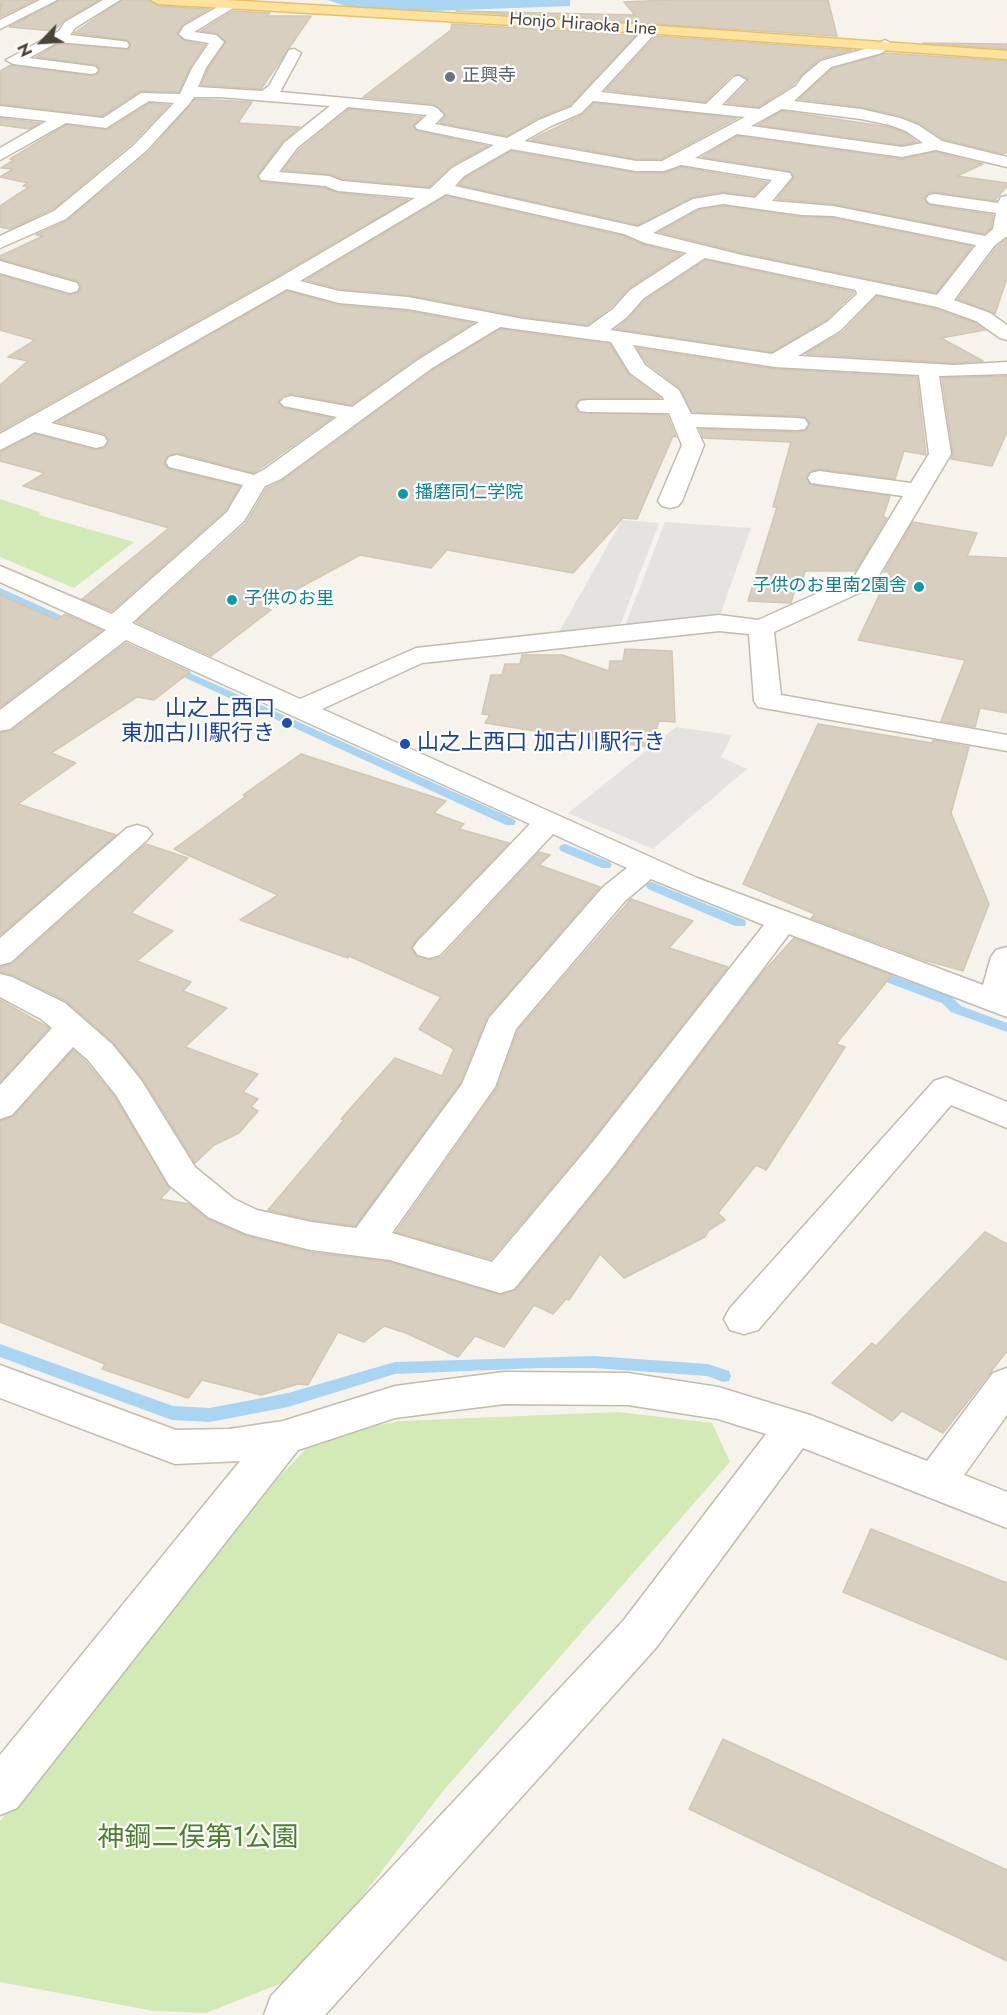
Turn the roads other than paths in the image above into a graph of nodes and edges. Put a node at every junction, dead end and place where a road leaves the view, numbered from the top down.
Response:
1 (50, 0) edge
2 (113, 0) edge
3 (158, 0) edge
4 (225, 3) edge
5 (0, 26) edge
6 (652, 29) junction
7 (0, 31) edge
8 (56, 38) junction
9 (885, 44) junction
10 (122, 45) dead end
11 (294, 53) dead end
12 (1007, 55) edge
13 (91, 70) dead end
14 (739, 80) dead end
15 (186, 96) junction
16 (265, 96) junction
17 (591, 96) junction
18 (345, 102) junction
19 (780, 104) junction
20 (710, 108) junction
21 (0, 111) edge
22 (760, 114) junction
23 (62, 118) junction
24 (735, 129) junction
25 (510, 143) junction
26 (936, 145) junction
27 (0, 155) edge
28 (591, 159) junction
29 (679, 160) junction
30 (1007, 162) edge
31 (656, 167) junction
32 (569, 173) dead end
33 (319, 180) junction
34 (641, 182) dead end
35 (437, 191) junction
36 (298, 198) dead end
37 (935, 199) dead end
38 (759, 204) junction
39 (1006, 205) edge
40 (794, 209) junction
41 (770, 225) dead end
42 (640, 233) junction
43 (999, 235) edge
44 (0, 243) edge
45 (744, 246) dead end
46 (703, 251) junction
47 (725, 257) junction
48 (0, 267) edge
49 (284, 283) junction
50 (69, 287) dead end
51 (864, 287) junction
52 (942, 302) junction
53 (497, 320) junction
54 (592, 334) junction
55 (1007, 334) edge
56 (618, 337) junction
57 (775, 361) junction
58 (1007, 368) edge
59 (928, 369) junction
60 (291, 401) dead end
61 (588, 406) dead end
62 (679, 413) junction
63 (355, 414) junction
64 (797, 424) dead end
65 (32, 425) junction
66 (96, 442) dead end
67 (0, 443) edge
68 (177, 462) dead end
69 (819, 477) dead end
70 (256, 482) junction
71 (916, 491) junction
72 (670, 501) dead end
73 (0, 573) edge
74 (119, 627) junction
75 (761, 628) junction
76 (300, 709) junction
77 (0, 723) edge
78 (1007, 743) edge
79 (548, 822) junction
80 (137, 834) dead end
81 (647, 867) junction
82 (783, 921) junction
83 (429, 948) dead end
84 (0, 955) edge
85 (1007, 957) edge
86 (0, 984) edge
87 (1001, 1004) edge
88 (72, 1027) junction
89 (0, 1107) edge
90 (1007, 1116) edge
91 (365, 1243) junction
92 (744, 1319) dead end
93 (0, 1381) edge
94 (1007, 1384) edge
95 (795, 1427) junction
96 (283, 1438) junction
97 (936, 1481) junction
98 (1007, 1510) edge
99 (0, 1792) edge
100 (290, 2015) edge

1 - 5 street
2 - 8 street
3 - 4 main road, Honjo Hiraoka Line
4 - 6 main road, Honjo Hiraoka Line
4 - 15 street
5 - 7 street
6 - 9 main road, Honjo Hiraoka Line
6 - 17 street
8 - 10 street
8 - 13 street
9 - 12 main road, Honjo Hiraoka Line
9 - 19 street
11 - 16 street
14 - 20 street
15 - 16 street
15 - 23 street
15 - 44 street
16 - 18 street
17 - 20 street
17 - 25 street
18 - 25 street
18 - 33 street
19 - 22 street
19 - 26 street
20 - 22 street
21 - 23 street
22 - 24 street
23 - 27 street
24 - 26 street
24 - 29 street
25 - 28 street
25 - 35 street
26 - 30 street
28 - 31 street
28 - 32 street
29 - 31 street
29 - 38 street
31 - 34 street
33 - 35 street
33 - 36 street
35 - 42 street
35 - 49 street
37 - 39 street
38 - 40 street
38 - 42 street
39 - 43 street
40 - 41 street
40 - 43 street
42 - 46 street
43 - 52 street
45 - 47 street
46 - 47 street
46 - 54 street
47 - 51 street
48 - 50 street
49 - 53 street
49 - 65 street
51 - 52 street
51 - 57 street
52 - 55 street
53 - 54 street
53 - 63 street
54 - 56 street
56 - 57 street
56 - 62 street
57 - 59 street
58 - 59 street
59 - 71 street
60 - 63 street
61 - 62 street
62 - 64 street
62 - 72 street
63 - 70 street
65 - 66 street
65 - 67 street
68 - 70 street
69 - 71 street
70 - 74 street
71 - 75 street
73 - 74 street
74 - 76 street
74 - 77 street
75 - 76 street
75 - 78 street
76 - 79 street
79 - 81 street
79 - 83 street
80 - 84 street
81 - 82 street
81 - 91 street
82 - 87 street
82 - 91 street
85 - 87 street
86 - 88 street
88 - 89 street
88 - 91 street
90 - 92 street
93 - 96 street
94 - 97 street
95 - 96 street
95 - 97 street
95 - 100 street
96 - 99 street
97 - 98 street

